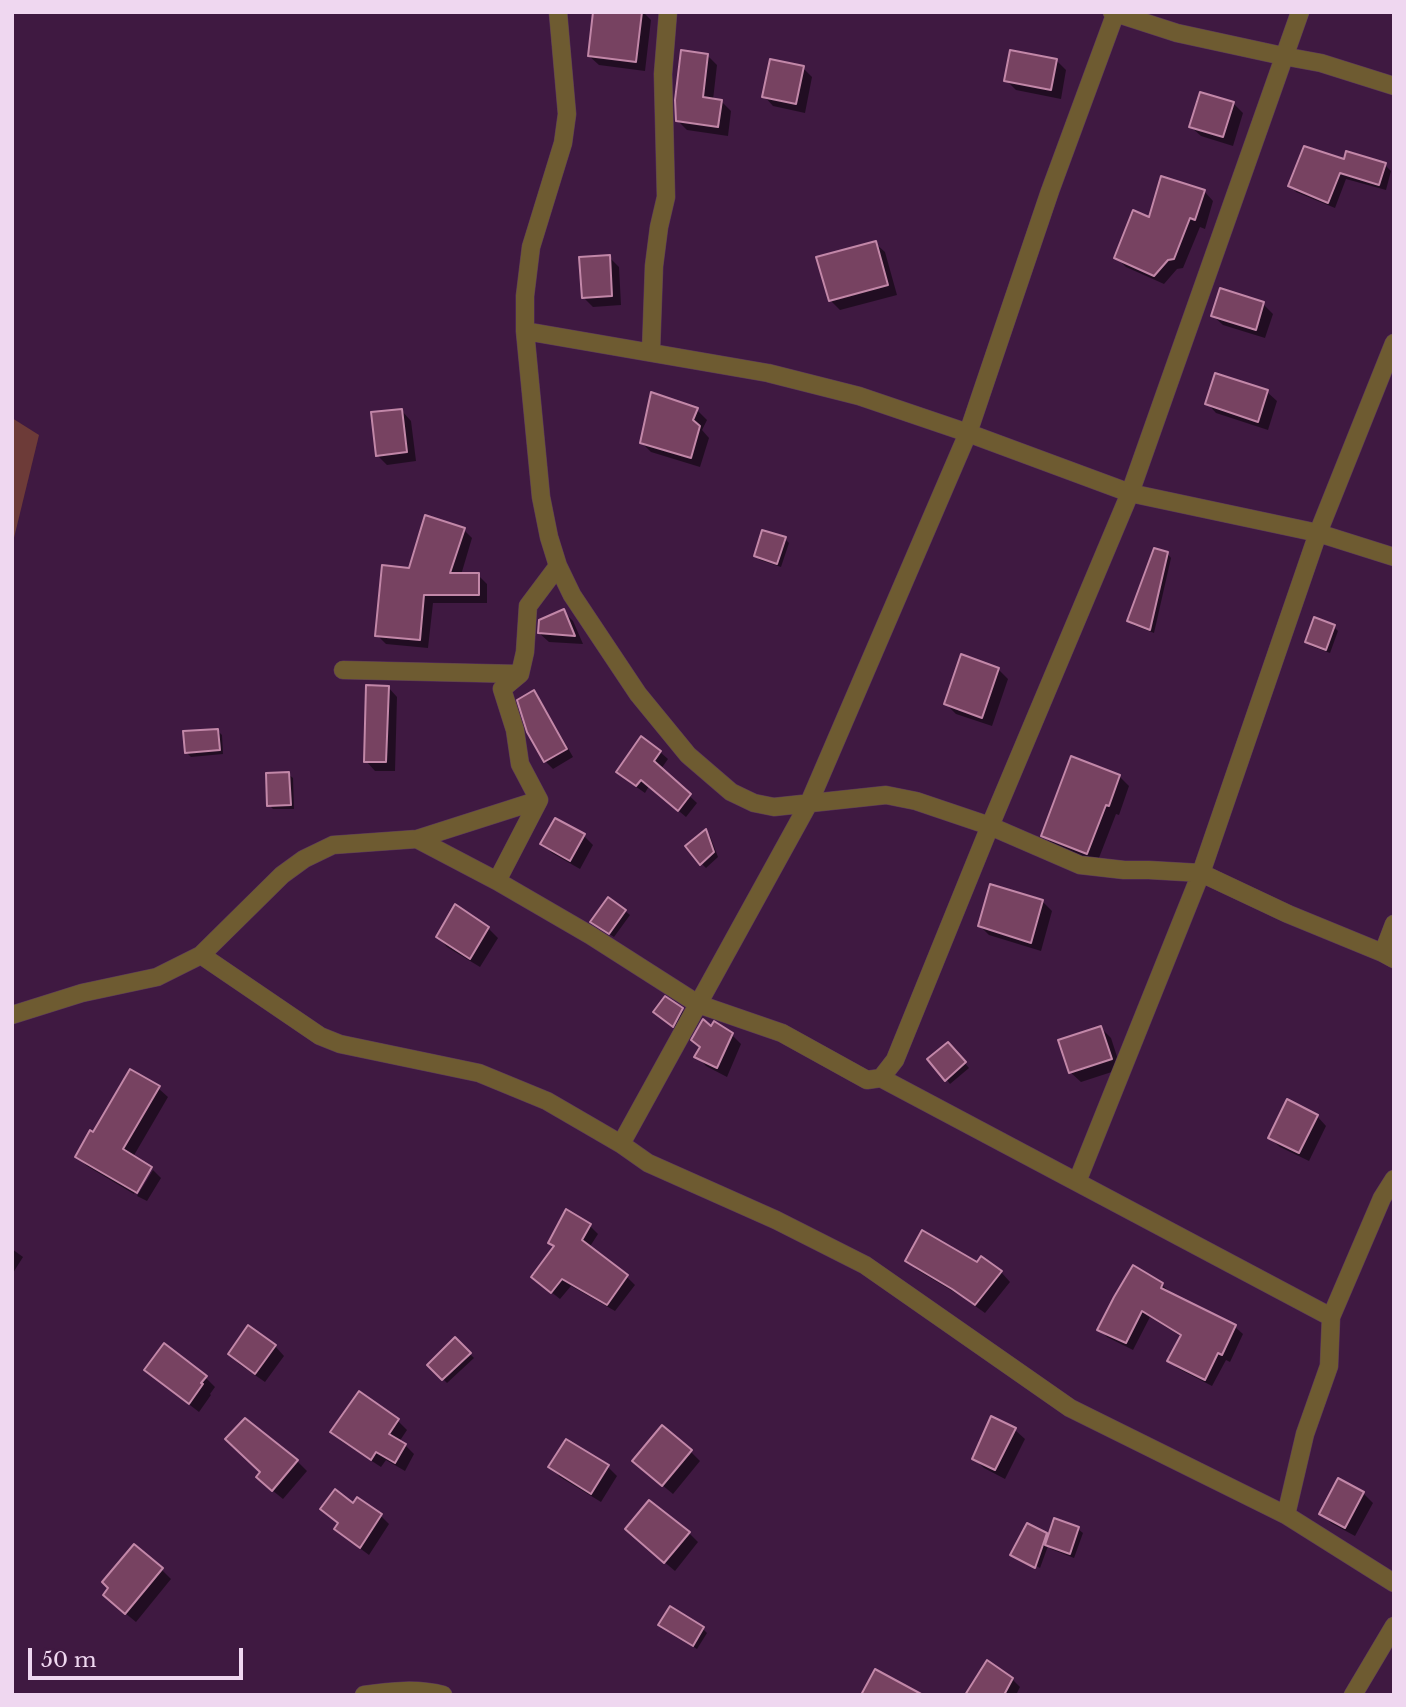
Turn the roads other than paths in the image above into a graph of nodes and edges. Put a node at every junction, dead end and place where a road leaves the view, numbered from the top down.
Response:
1 (558, 12) edge
2 (668, 12) edge
3 (1300, 12) edge
4 (1114, 13) edge
5 (1283, 56) junction
6 (1394, 86) edge
7 (525, 331) junction
8 (1394, 343) edge
9 (651, 351) junction
10 (968, 433) junction
11 (1130, 493) junction
12 (1318, 533) junction
13 (1394, 557) edge
14 (558, 566) junction
15 (343, 670) dead end
16 (520, 674) junction
17 (539, 800) junction
18 (809, 803) junction
19 (990, 826) junction
20 (417, 839) junction
21 (1201, 873) junction
22 (497, 881) junction
23 (1394, 924) edge
24 (201, 955) junction
25 (1388, 956) edge
26 (698, 1004) junction
27 (12, 1014) edge
28 (881, 1078) junction
29 (621, 1144) junction
30 (1394, 1179) edge
31 (1077, 1182) junction
32 (1331, 1317) junction
33 (1286, 1515) junction
34 (1394, 1583) edge
35 (1394, 1626) edge
36 (1360, 1690) edge
37 (364, 1695) edge
38 (443, 1695) edge

1 - 7 street
2 - 9 street
3 - 5 street
4 - 5 street
4 - 10 street
5 - 6 street
5 - 11 street
7 - 9 street
7 - 14 street
8 - 12 street
9 - 10 street
10 - 11 street
10 - 18 street
11 - 12 street
11 - 19 street
12 - 13 street
12 - 21 street
14 - 16 street
14 - 18 street
15 - 16 street
16 - 17 street
17 - 20 street
17 - 22 street
18 - 19 street
18 - 26 street
19 - 21 street
19 - 28 street
20 - 22 street
20 - 24 street
21 - 25 street
21 - 31 street
22 - 26 street
23 - 25 street
24 - 27 street
24 - 29 street
26 - 28 street
26 - 29 street
28 - 31 street
29 - 33 street
30 - 32 street
31 - 32 street
32 - 33 street
33 - 34 street
35 - 36 street
37 - 38 street

